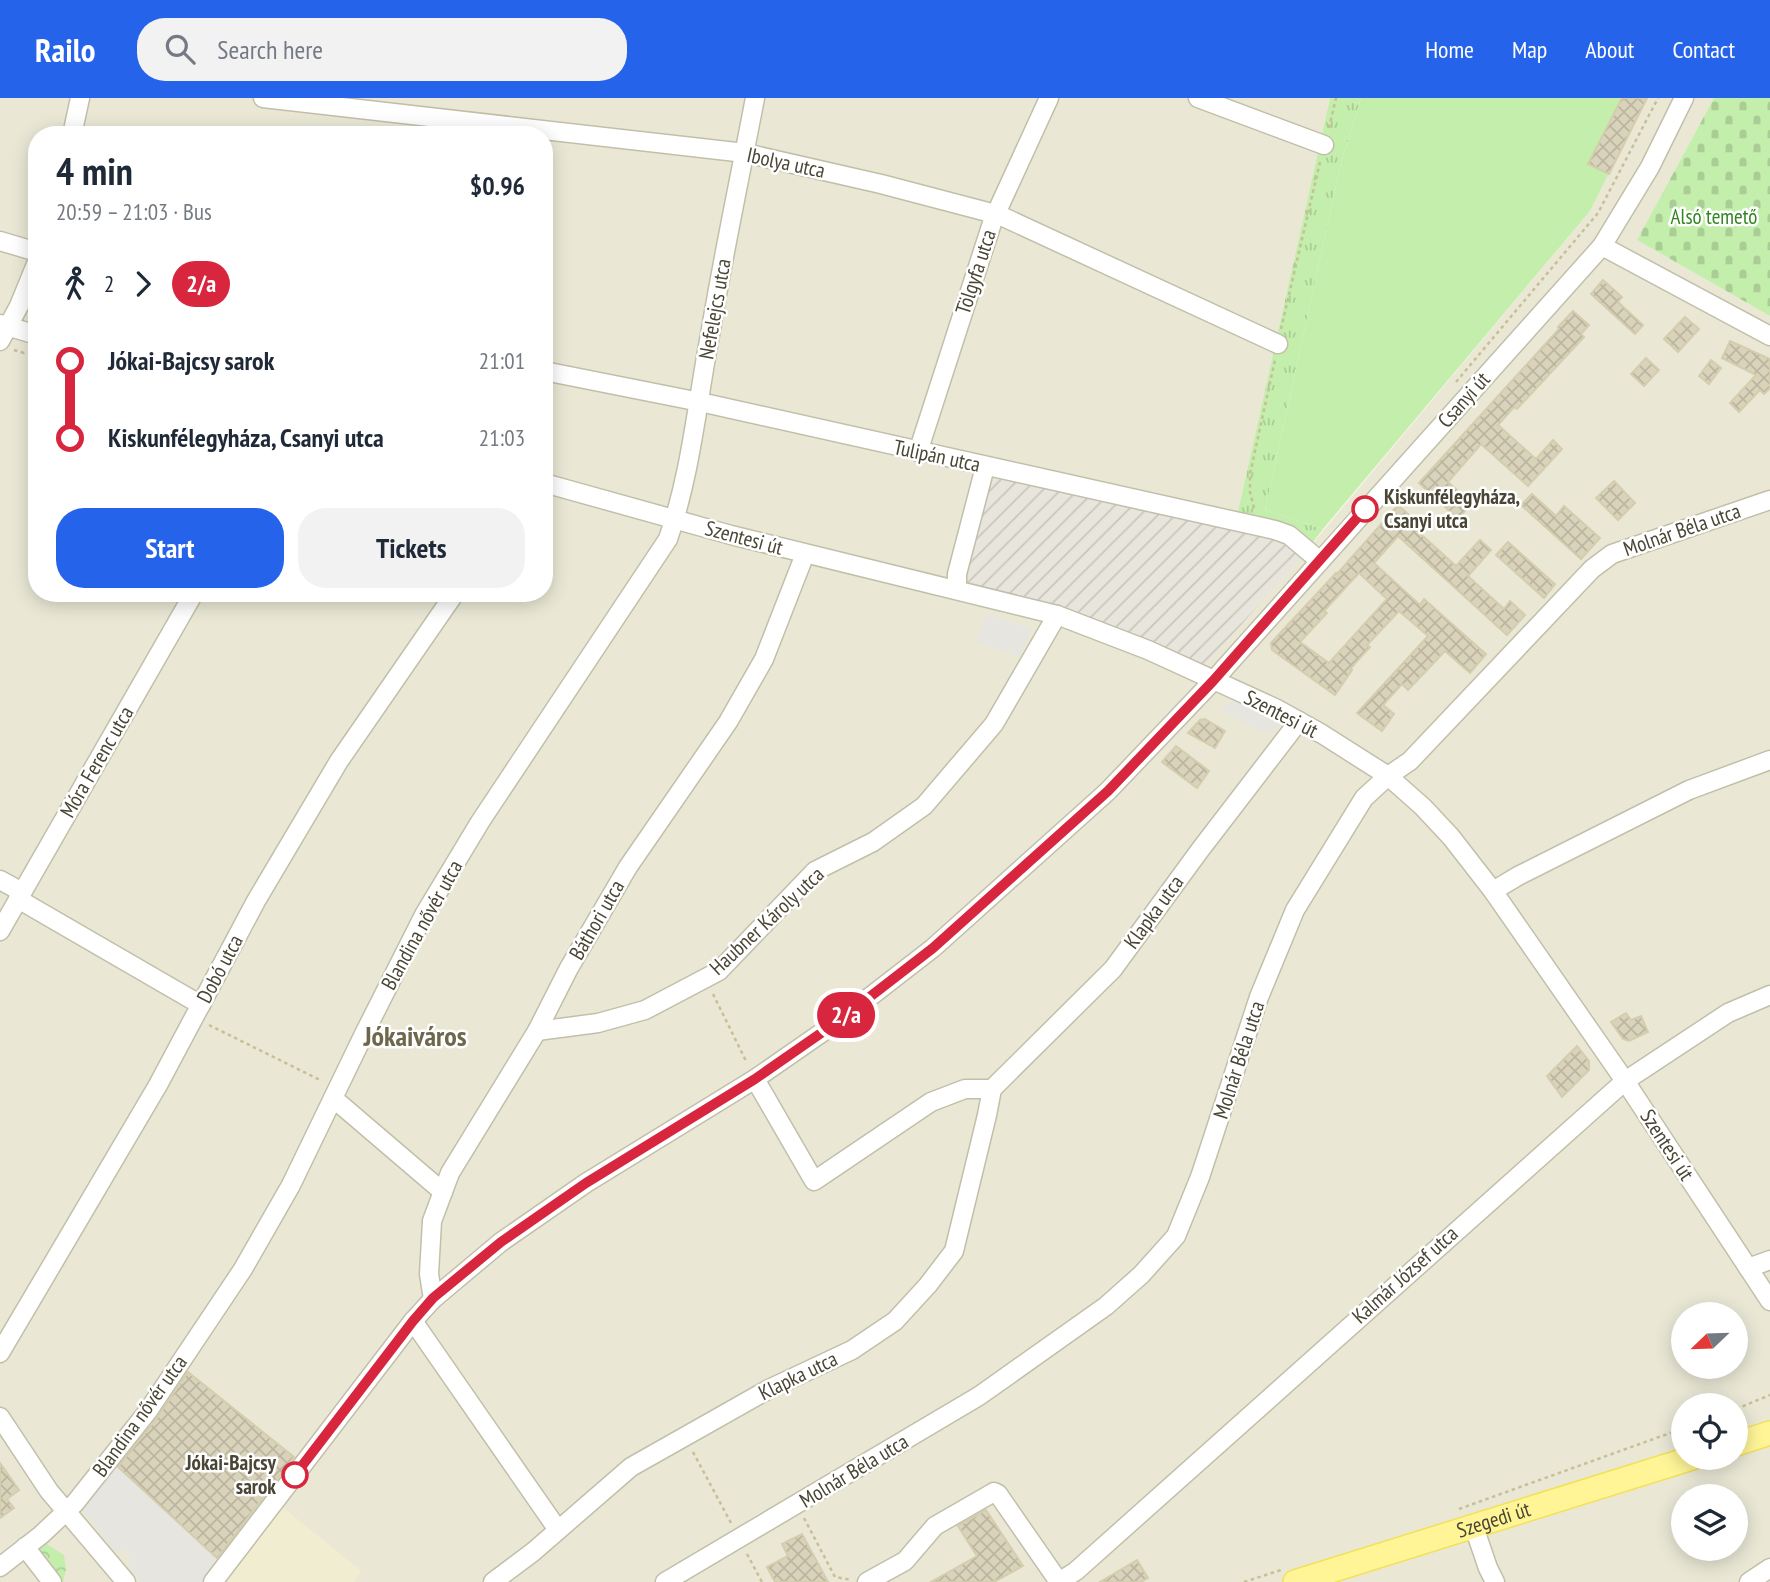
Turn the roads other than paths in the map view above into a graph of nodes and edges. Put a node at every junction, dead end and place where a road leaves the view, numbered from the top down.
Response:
1 (80, 98) edge
2 (263, 98) edge
3 (755, 98) edge
4 (1049, 98) edge
5 (1198, 98) edge
6 (1684, 98) edge
7 (74, 126) edge
8 (508, 126) edge
9 (553, 131) edge
10 (1324, 145) road end
11 (745, 153) junction
12 (996, 214) junction
13 (0, 241) edge
14 (1602, 246) junction
15 (28, 249) edge
16 (28, 280) edge
17 (3, 330) edge
18 (28, 334) edge
19 (1770, 335) edge
20 (1278, 344) road end
21 (553, 373) edge
22 (700, 402) junction
23 (918, 452) junction
24 (985, 467) junction
25 (553, 485) edge
26 (1770, 500) edge
27 (675, 519) junction
28 (805, 554) junction
29 (1320, 561) junction
30 (957, 589) junction
31 (189, 602) edge
32 (448, 602) edge
33 (1057, 615) junction
34 (1213, 681) junction
35 (1299, 721) junction
36 (1770, 760) edge
37 (1388, 776) junction
38 (0, 880) edge
39 (1493, 891) junction
40 (20, 896) junction
41 (0, 931) edge
42 (1770, 995) edge
43 (197, 1011) junction
44 (537, 1031) junction
45 (755, 1079) junction
46 (1625, 1081) junction
47 (992, 1089) junction
48 (335, 1093) junction
49 (443, 1192) junction
50 (1770, 1260) edge
51 (1748, 1268) junction
52 (433, 1298) junction
53 (1770, 1301) edge
54 (413, 1321) junction
55 (0, 1353) edge
56 (0, 1417) edge
57 (1770, 1433) edge
58 (1748, 1440) edge
59 (1671, 1465) edge
60 (66, 1513) junction
61 (1474, 1527) junction
62 (558, 1530) junction
63 (25, 1547) junction
64 (0, 1567) edge
65 (1770, 1568) edge
66 (1289, 1575) edge
67 (861, 1581) edge
68 (52, 1582) edge
69 (125, 1582) edge
70 (213, 1582) edge
71 (493, 1582) edge
72 (665, 1582) edge
73 (1059, 1582) edge
74 (1495, 1582) edge
75 (1749, 1582) edge

1 - 7 street
2 - 8 street, Ibolya utca
3 - 11 street, Nefelejcs utca
4 - 12 street, Tölgyfa utca
5 - 10 street
6 - 14 street, Csanyi út
9 - 11 street, Ibolya utca
11 - 12 street, Ibolya utca
11 - 22 street, Nefelejcs utca
12 - 20 street, Ibolya utca
12 - 23 street, Tölgyfa utca
13 - 15 street
14 - 19 street
14 - 29 street, Csanyi út
16 - 17 street
17 - 18 street
21 - 22 street, Tulipán utca
22 - 23 street, Tulipán utca
22 - 27 street, Nefelejcs utca
23 - 24 street, Tulipán utca
24 - 29 street, Tulipán utca
24 - 30 street
25 - 27 street, Szentesi út
26 - 37 street, Molnár Béla utca
27 - 28 street, Szentesi út
27 - 48 street, Blandina nővér utca
28 - 30 street, Szentesi út
28 - 44 street, Báthori utca
29 - 34 street, Csanyi út
30 - 33 street, Szentesi út
31 - 40 street, Móra Ferenc utca
32 - 43 street, Dobó utca
33 - 34 street, Szentesi út
33 - 44 street, Haubner Károly utca
34 - 35 street, Szentesi út
34 - 45 street, Csanyi út
35 - 37 street, Szentesi út
35 - 47 street, Klapka utca
36 - 39 street
37 - 39 street, Szentesi út
37 - 72 street, Molnár Béla utca
38 - 40 street
39 - 46 street, Szentesi út
40 - 41 street, Móra Ferenc utca
40 - 43 street
42 - 46 street, Kalmár József utca
43 - 55 street, Dobó utca
44 - 49 street, Báthori utca
45 - 47 street
45 - 52 street, Csanyi út
46 - 51 street, Szentesi út
46 - 73 street, Kalmár József utca
47 - 62 street, Klapka utca
48 - 49 street
48 - 60 street, Blandina nővér utca
49 - 52 street, Báthori utca
50 - 51 street
51 - 53 street, Szentesi út
52 - 54 street, Csanyi út
54 - 62 street
54 - 70 street, Csanyi út
56 - 60 street
57 - 58 main road
59 - 61 main road, Szegedi út
60 - 63 street, Blandina nővér utca
60 - 69 street
61 - 66 main road, Szegedi út
61 - 74 street
62 - 71 street, Klapka utca
63 - 64 street, Blandina nővér utca
63 - 68 street
65 - 75 street
67 - 73 street

